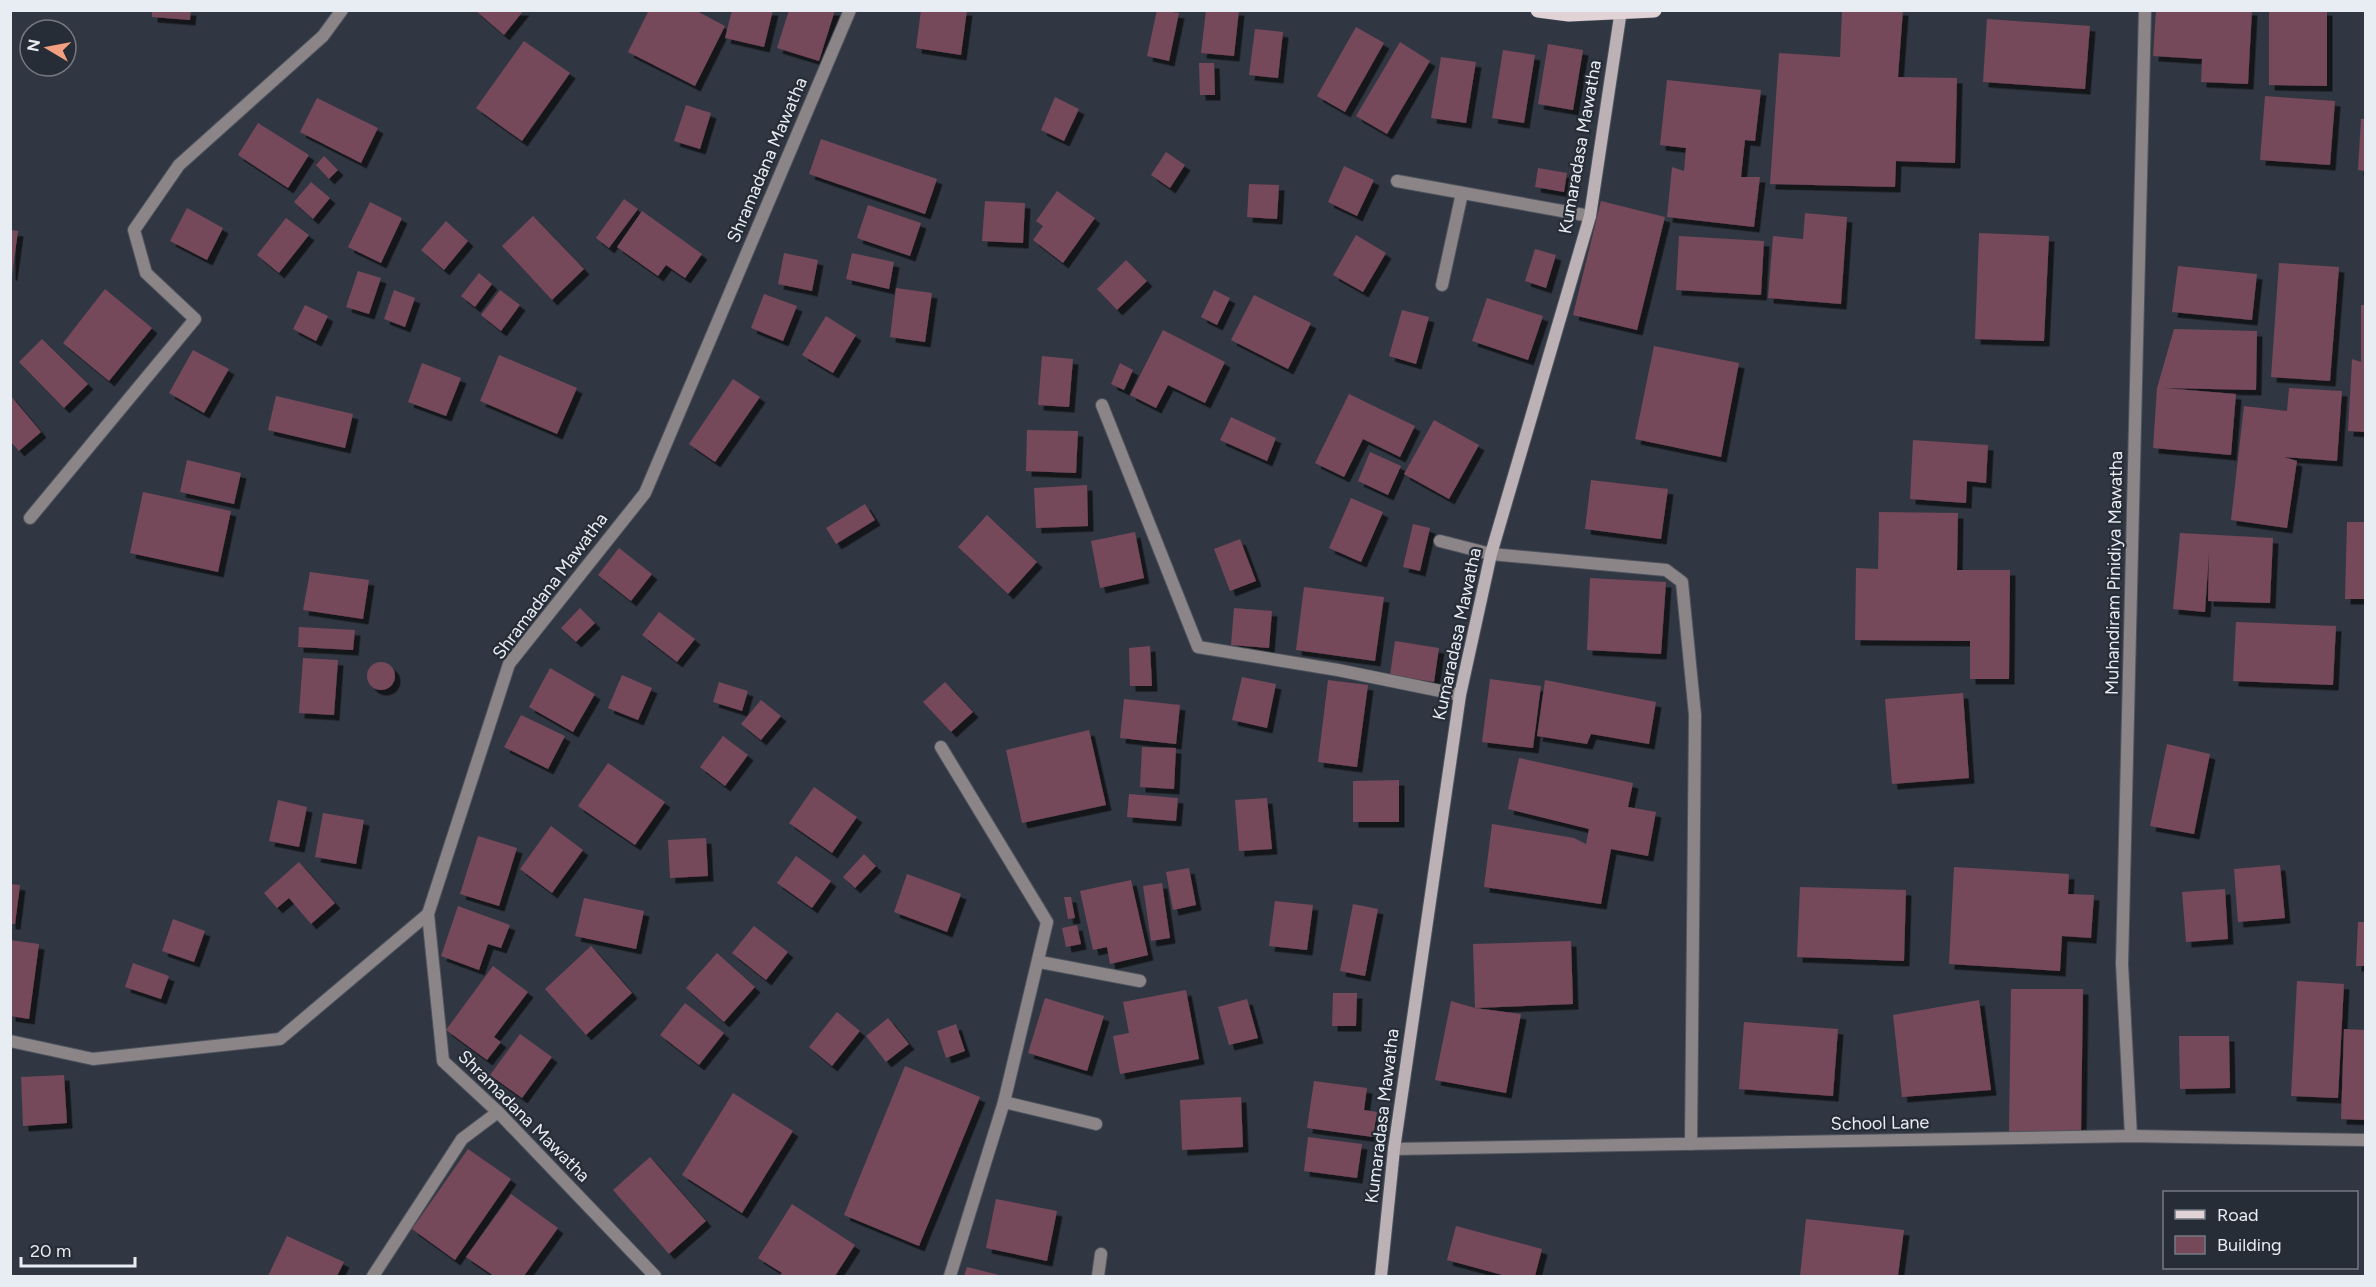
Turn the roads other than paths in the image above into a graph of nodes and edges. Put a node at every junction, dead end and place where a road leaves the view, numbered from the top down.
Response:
1 (342, 10) edge
2 (850, 10) edge
3 (1538, 10) edge
4 (1654, 10) edge
5 (2145, 10) edge
6 (1569, 12) edge
7 (1621, 12) edge
8 (1396, 181) dead end
9 (1462, 193) junction
10 (1590, 216) junction
11 (1442, 285) dead end
12 (1102, 405) dead end
13 (30, 518) dead end
14 (1440, 541) dead end
15 (1491, 554) junction
16 (1460, 694) junction
17 (941, 747) dead end
18 (428, 914) junction
19 (1040, 962) junction
20 (1140, 981) dead end
21 (10, 1041) edge
22 (1004, 1102) junction
23 (498, 1112) junction
24 (1096, 1124) dead end
25 (2131, 1136) junction
26 (2366, 1140) edge
27 (1690, 1144) junction
28 (1395, 1149) junction
29 (1101, 1254) dead end
30 (373, 1276) edge
31 (655, 1276) edge
32 (950, 1276) edge
33 (1098, 1276) edge
34 (1381, 1276) edge

1 - 13 street
2 - 18 street, Shramadana Mawatha
3 - 6 main road
4 - 7 main road
5 - 25 street, Muhandiram Pinidiya Mawatha
6 - 7 main road
7 - 10 main road, Kumaradasa Mawatha
8 - 9 street
9 - 10 street
9 - 11 street
10 - 15 main road, Kumaradasa Mawatha
12 - 16 street
14 - 15 street
15 - 16 main road, Kumaradasa Mawatha
15 - 27 street
16 - 28 main road, Kumaradasa Mawatha
17 - 19 street
18 - 21 street
18 - 23 street, Shramadana Mawatha
19 - 20 street
19 - 22 street
22 - 24 street
22 - 32 street
23 - 30 street
23 - 31 street, Shramadana Mawatha
25 - 26 street, School Lane
25 - 27 street, School Lane
27 - 28 street, School Lane
28 - 34 main road, Kumaradasa Mawatha
29 - 33 street

